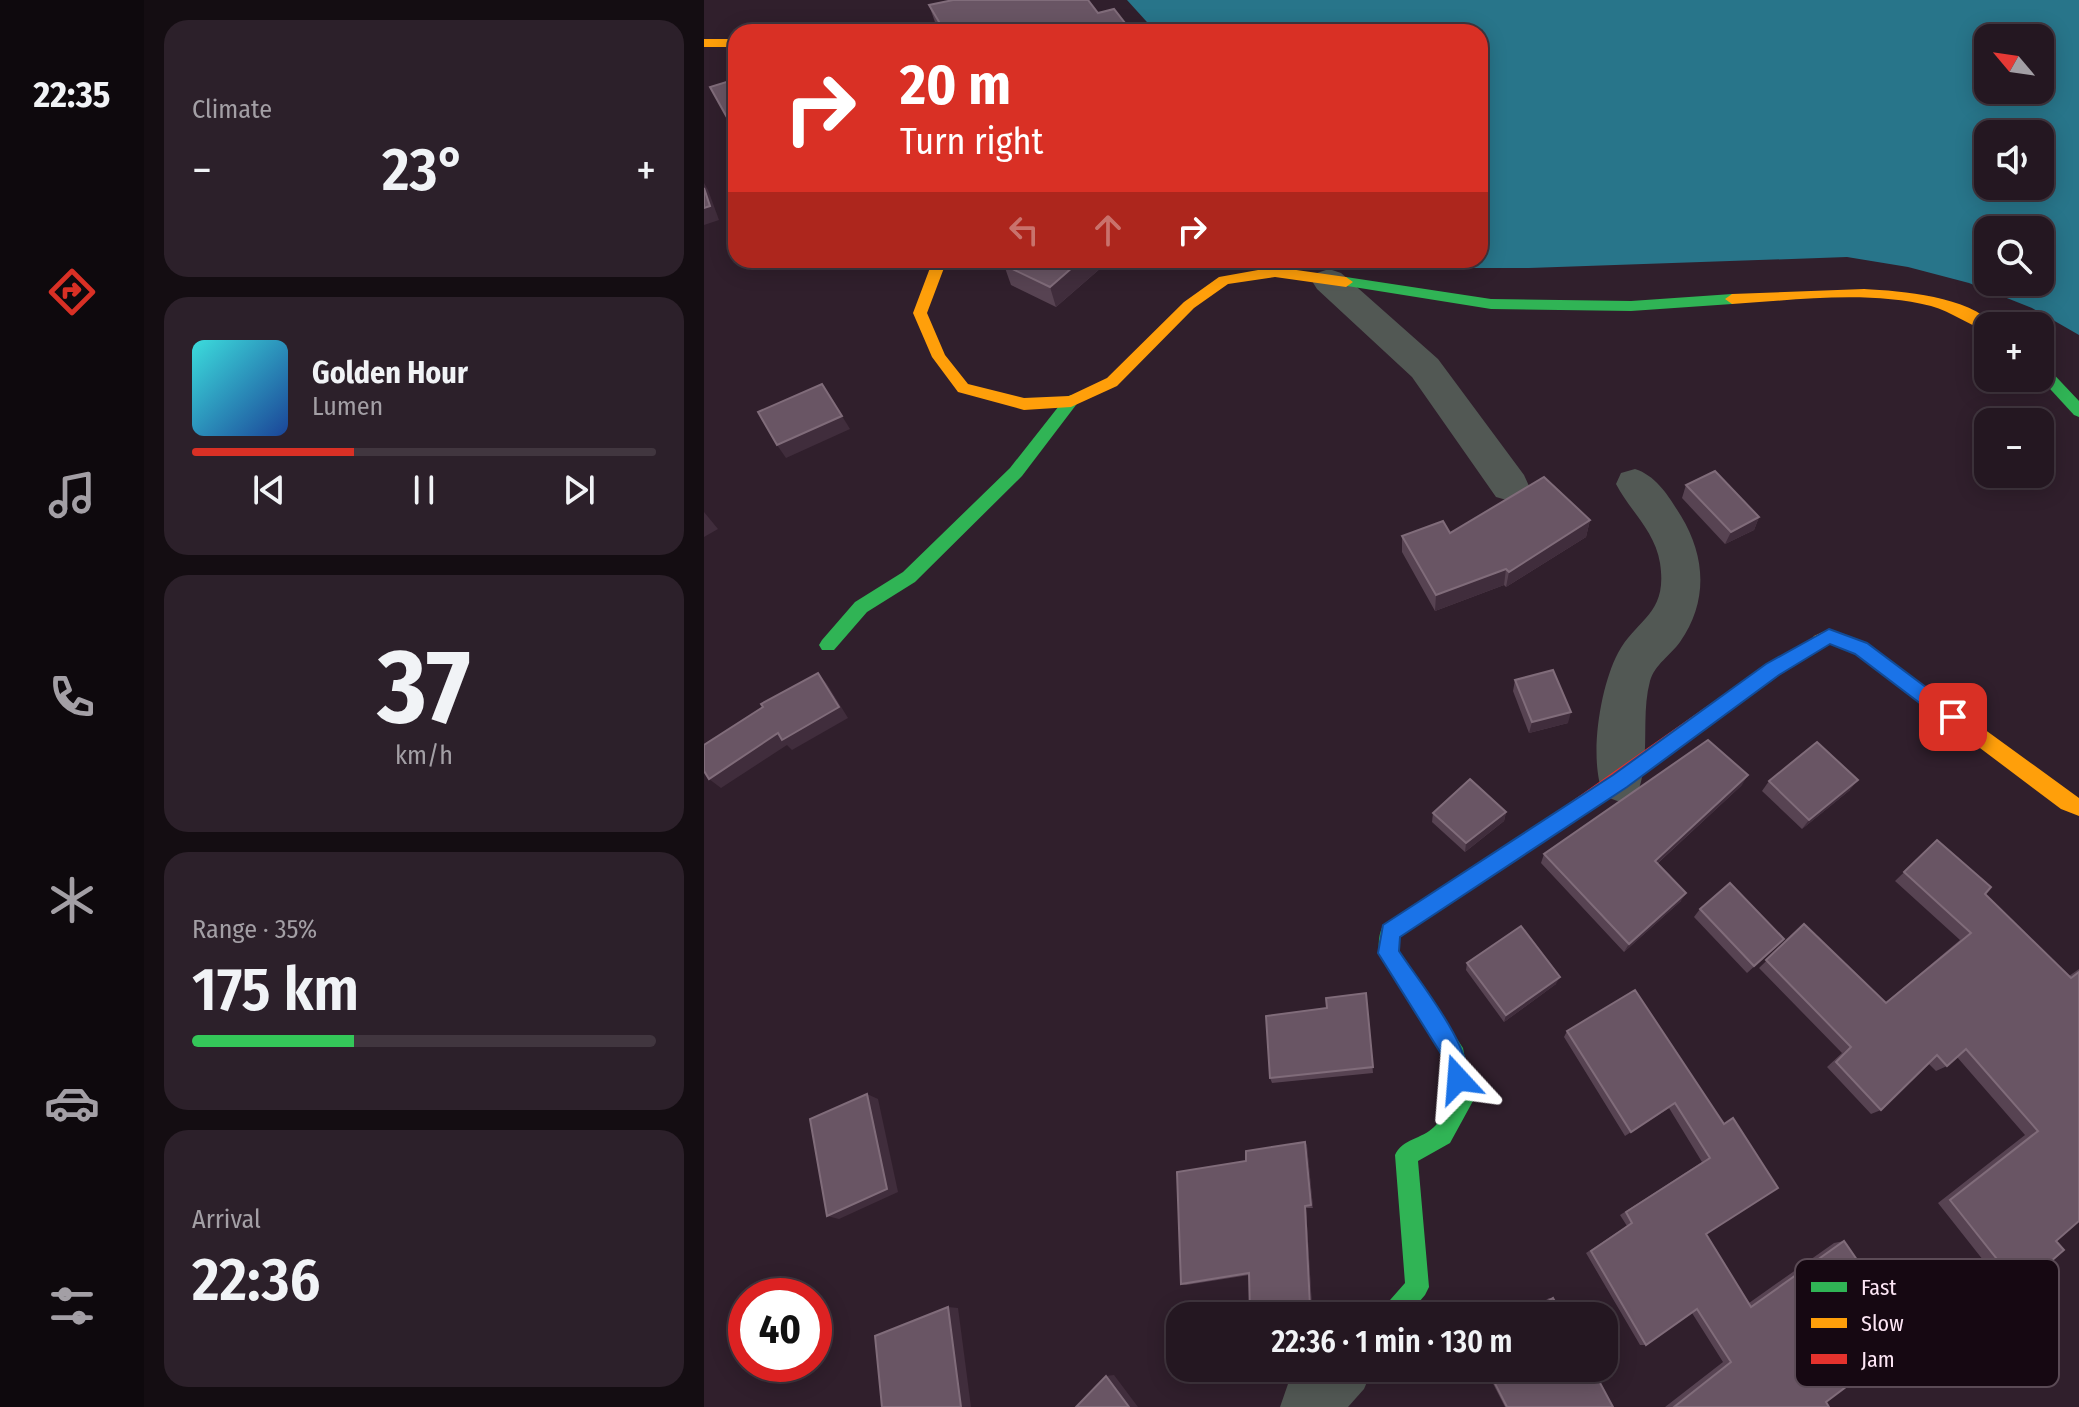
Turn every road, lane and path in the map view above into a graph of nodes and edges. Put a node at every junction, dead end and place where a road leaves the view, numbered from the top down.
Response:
1 (704, 43) edge
2 (728, 43) edge
3 (937, 268) edge
4 (1329, 281) junction
5 (1974, 316) edge
6 (2054, 384) edge
7 (1071, 401) junction
8 (2079, 411) edge
9 (1635, 484) dead end
10 (1510, 486) dead end
11 (828, 645) dead end
12 (1620, 781) junction
13 (2079, 807) edge
14 (1404, 1302) edge

1 - 2 main road
3 - 7 main road
4 - 5 main road
4 - 7 main road
4 - 10 street
6 - 8 main road
7 - 11 main road
9 - 12 street
12 - 13 main road
12 - 14 main road

